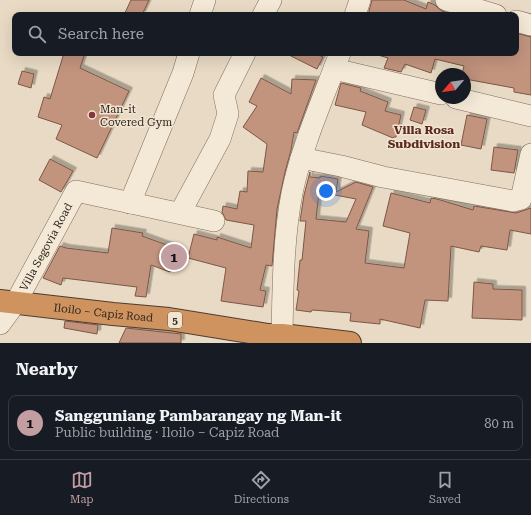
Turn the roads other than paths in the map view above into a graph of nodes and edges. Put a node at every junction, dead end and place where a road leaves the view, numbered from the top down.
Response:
1 (205, 0) edge
2 (271, 0) edge
3 (360, 0) edge
4 (446, 0) edge
5 (201, 12) edge
6 (265, 12) edge
7 (356, 12) edge
8 (486, 12) edge
9 (519, 22) edge
10 (531, 25) edge
11 (188, 56) edge
12 (244, 56) edge
13 (338, 61) edge
14 (435, 92) edge
15 (471, 102) edge
16 (531, 116) edge
17 (531, 154) edge
18 (301, 158) junction
19 (130, 203) junction
20 (180, 213) junction
21 (214, 221) dead end
22 (8, 302) edge
23 (0, 324) edge
24 (272, 338) edge
25 (350, 343) edge

1 - 5 street
2 - 6 street
3 - 7 street
4 - 8 street
9 - 10 street
11 - 19 street
12 - 20 street
13 - 14 street
13 - 18 street
15 - 16 street
17 - 18 street
18 - 24 street
19 - 20 street
19 - 22 street, Villa Segovia Road
20 - 21 street
22 - 23 street, Villa Segovia Road
22 - 24 highway, Iloilo – Capiz Road / 5
24 - 25 highway, Iloilo – Capiz Road / 5

